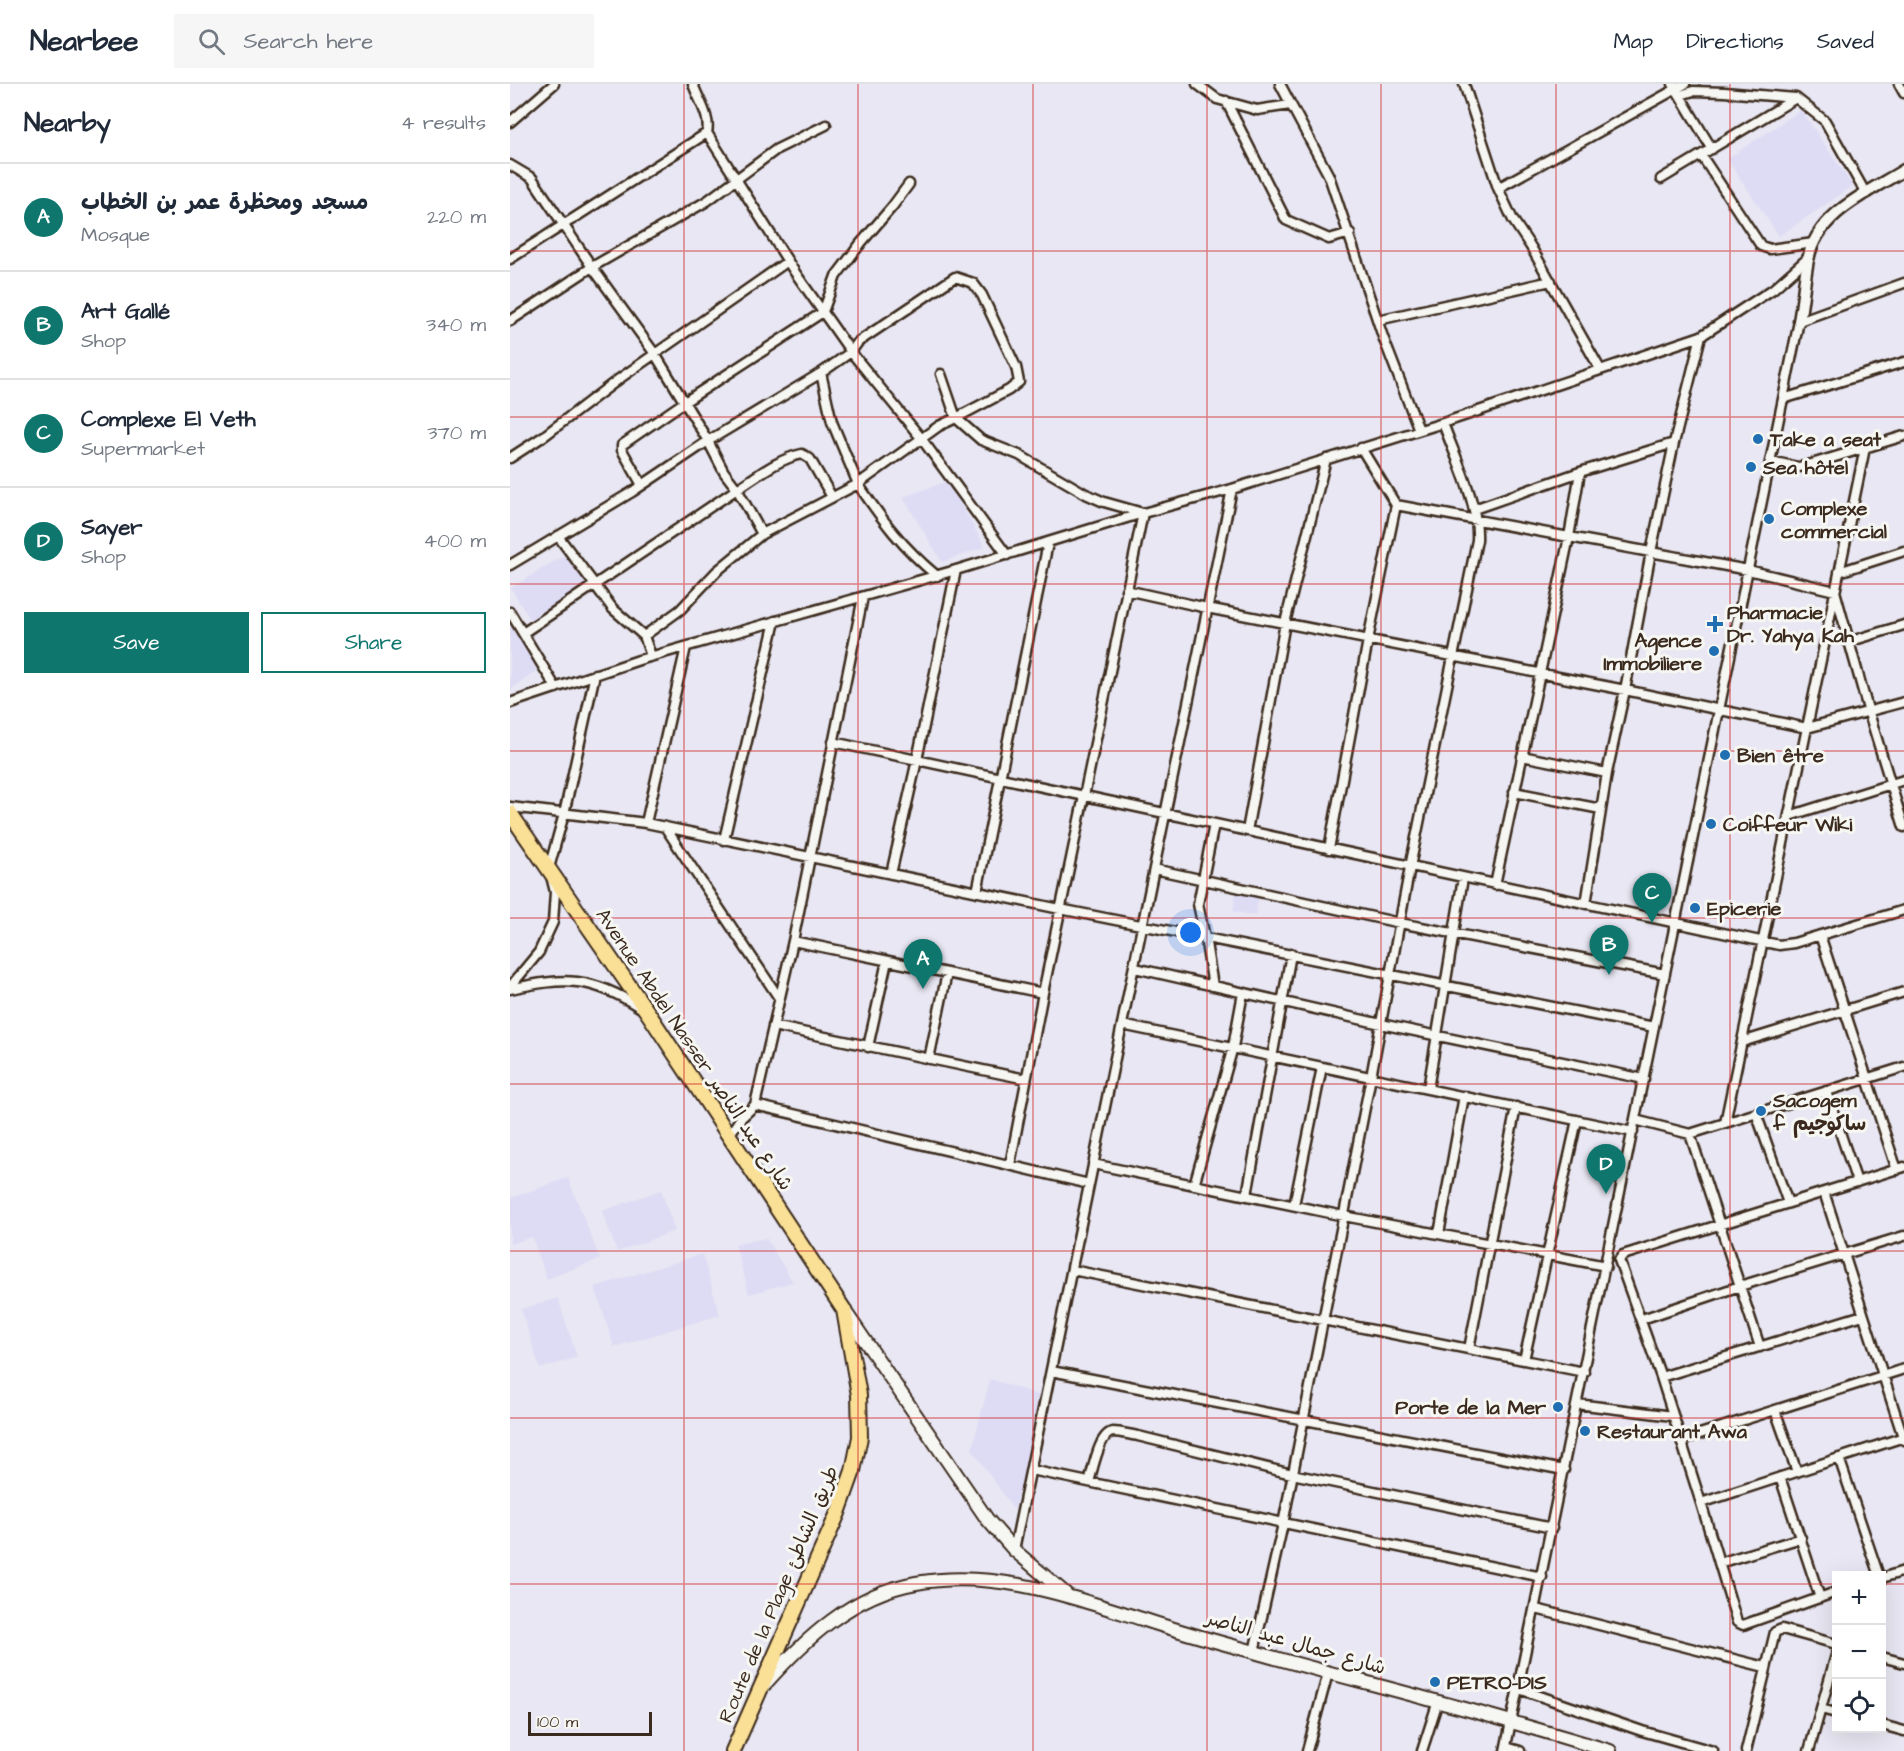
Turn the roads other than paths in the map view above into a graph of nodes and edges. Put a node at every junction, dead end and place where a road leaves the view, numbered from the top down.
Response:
1 (554, 84) edge
2 (693, 84) edge
3 (1197, 84) edge
4 (1280, 84) edge
5 (1464, 84) edge
6 (1685, 84) edge
7 (1899, 84) edge
8 (1677, 89) edge
9 (1904, 93) edge
10 (1796, 98) junction
11 (1226, 101) junction
12 (1290, 105) junction
13 (510, 122) edge
14 (826, 125) dead end
15 (706, 133) junction
16 (1712, 149) junction
17 (1701, 155) junction
18 (510, 165) edge
19 (1904, 171) edge
20 (1661, 179) dead end
21 (737, 180) junction
22 (909, 183) dead end
23 (1498, 188) junction
24 (1866, 194) junction
25 (563, 225) junction
26 (1350, 233) junction
27 (1814, 243) junction
28 (1808, 258) junction
29 (510, 259) edge
30 (788, 261) junction
31 (592, 267) junction
32 (1551, 281) junction
33 (1904, 283) edge
34 (824, 312) junction
35 (1378, 320) junction
36 (510, 321) edge
37 (1799, 321) junction
38 (1701, 336) junction
39 (851, 352) junction
40 (655, 354) junction
41 (1904, 362) edge
42 (1600, 369) junction
43 (821, 373) junction
44 (941, 374) dead end
45 (1783, 399) junction
46 (683, 403) junction
47 (956, 418) junction
48 (1443, 423) junction
49 (1419, 430) junction
50 (1904, 436) edge
51 (921, 438) junction
52 (708, 441) junction
53 (1674, 443) junction
54 (1361, 448) junction
55 (1865, 448) junction
56 (510, 458) edge
57 (1326, 459) junction
58 (1770, 461) junction
59 (1580, 472) junction
60 (858, 484) junction
61 (642, 485) junction
62 (737, 489) junction
63 (1232, 489) junction
64 (832, 497) junction
65 (1396, 505) junction
66 (1143, 513) junction
67 (1475, 514) junction
68 (762, 534) junction
69 (558, 536) junction
70 (1569, 537) junction
71 (1048, 543) junction
72 (1904, 551) edge
73 (1651, 552) junction
74 (1007, 555) junction
75 (510, 565) edge
76 (956, 570) junction
77 (1748, 570) junction
78 (1839, 572) junction
79 (937, 576) junction
80 (595, 585) junction
81 (1126, 590) junction
82 (1835, 591) junction
83 (863, 597) junction
84 (1208, 608) junction
85 (510, 612) edge
86 (775, 621) junction
87 (1285, 623) junction
88 (1904, 625) edge
89 (523, 633) junction
90 (644, 636) junction
91 (1368, 640) junction
92 (1848, 642) junction
93 (686, 647) junction
94 (651, 656) junction
95 (1452, 657) junction
96 (596, 674) junction
97 (1539, 674) junction
98 (556, 688) junction
99 (1625, 690) junction
100 (1904, 702) edge
101 (510, 703) edge
102 (1719, 711) junction
103 (1869, 713) junction
104 (1807, 728) junction
105 (833, 742) junction
106 (1522, 756) junction
107 (917, 760) junction
108 (1607, 773) junction
109 (1000, 778) junction
110 (1904, 780) edge
111 (1891, 784) junction
112 (1514, 792) junction
113 (1083, 796) junction
114 (510, 807) edge
115 (1601, 809) junction
116 (510, 813) edge
117 (1165, 813) junction
118 (564, 814) junction
119 (1789, 816) junction
120 (646, 824) junction
121 (1214, 824) junction
122 (665, 827) junction
123 (1904, 827) edge
124 (1247, 831) junction
125 (724, 840) junction
126 (1329, 849) junction
127 (810, 858) junction
128 (1410, 867) junction
129 (549, 868) junction
130 (1154, 869) junction
131 (891, 874) junction
132 (1463, 878) junction
133 (1203, 879) junction
134 (1495, 885) junction
135 (976, 892) junction
136 (1586, 904) junction
137 (1060, 909) junction
138 (1904, 910) edge
139 (1400, 923) junction
140 (1674, 923) junction
141 (1142, 924) junction
142 (1455, 934) junction
143 (1820, 935) junction
144 (1205, 937) junction
145 (793, 941) junction
146 (1762, 942) junction
147 (1291, 954) junction
148 (887, 960) junction
149 (1135, 968) junction
150 (948, 973) junction
151 (1390, 974) junction
152 (1665, 974) junction
153 (1446, 985) junction
154 (1213, 986) junction
155 (510, 988) edge
156 (1904, 992) edge
157 (1042, 993) junction
158 (1243, 993) junction
159 (779, 998) junction
160 (1283, 1002) junction
161 (1845, 1010) junction
162 (648, 1013) junction
163 (1381, 1024) junction
164 (1122, 1025) junction
165 (773, 1026) junction
166 (1654, 1027) junction
167 (1436, 1036) junction
168 (1742, 1042) junction
169 (868, 1047) junction
170 (1233, 1047) junction
171 (1272, 1056) junction
172 (929, 1059) junction
173 (1322, 1067) junction
174 (1904, 1067) edge
175 (1371, 1077) junction
176 (1644, 1078) junction
177 (1867, 1078) junction
178 (1026, 1079) junction
179 (1428, 1089) junction
180 (1826, 1091) junction
181 (1464, 1096) junction
182 (755, 1105) junction
183 (1516, 1107) junction
184 (1756, 1113) junction
185 (1577, 1120) junction
186 (1635, 1120) junction
187 (1725, 1123) junction
188 (1633, 1132) junction
189 (730, 1134) junction
190 (1690, 1134) junction
191 (1094, 1164) junction
192 (1010, 1165) junction
193 (1900, 1169) edge
194 (1857, 1182) junction
195 (1089, 1184) junction
196 (1194, 1185) junction
197 (1824, 1192) junction
198 (1247, 1196) junction
199 (1788, 1203) junction
200 (1294, 1205) junction
201 (1344, 1216) junction
202 (1720, 1224) junction
203 (1438, 1234) junction
204 (1904, 1236) edge
205 (1490, 1244) junction
206 (1547, 1255) junction
207 (1845, 1256) junction
208 (1606, 1266) junction
209 (1072, 1270) junction
210 (1740, 1286) junction
211 (844, 1310) junction
212 (1863, 1315) junction
213 (1641, 1319) junction
214 (1323, 1320) junction
215 (1760, 1347) junction
216 (1469, 1349) junction
217 (1524, 1360) junction
218 (1904, 1369) edge
219 (1051, 1371) junction
220 (1584, 1372) junction
221 (1883, 1376) junction
222 (1660, 1377) junction
223 (1577, 1404) junction
224 (1775, 1410) junction
225 (1673, 1416) junction
226 (1303, 1420) junction
227 (1904, 1438) edge
228 (1681, 1440) junction
229 (1839, 1458) junction
230 (1031, 1470) junction
231 (1564, 1470) junction
232 (1797, 1472) junction
233 (1293, 1474) junction
234 (1780, 1477) junction
235 (1089, 1482) junction
236 (1701, 1503) junction
237 (1283, 1524) junction
238 (1552, 1528) junction
239 (1800, 1538) junction
240 (1014, 1550) junction
241 (1719, 1563) junction
242 (1878, 1571) edge
243 (1904, 1571) edge
244 (1886, 1576) edge
245 (1542, 1577) junction
246 (1832, 1594) edge
247 (1070, 1596) junction
248 (1820, 1598) junction
249 (1536, 1609) junction
250 (1832, 1643) edge
251 (1254, 1652) junction
252 (1886, 1658) edge
253 (1904, 1663) edge
254 (1765, 1667) junction
255 (1832, 1669) edge
256 (1328, 1673) junction
257 (1519, 1689) junction
258 (758, 1692) junction
259 (1438, 1701) junction
260 (1821, 1709) junction
261 (1832, 1712) edge
262 (1512, 1723) junction
263 (1886, 1726) edge
264 (1904, 1731) edge
265 (1506, 1749) edge
266 (733, 1751) edge
267 (1307, 1751) edge
268 (1422, 1751) edge
269 (1520, 1751) edge
270 (1610, 1751) edge
271 (1713, 1751) edge
272 (1746, 1751) edge
273 (1809, 1751) edge

1 - 13 street
2 - 15 street
3 - 11 street
4 - 12 street
5 - 23 street
6 - 8 street
7 - 9 street
8 - 10 street
8 - 16 street
8 - 23 street
10 - 16 street
10 - 24 street
11 - 12 street
11 - 26 street
12 - 26 street
14 - 21 street
15 - 21 street
15 - 25 street
16 - 17 street
17 - 20 street
17 - 27 street
18 - 25 street
19 - 24 street
21 - 30 street
21 - 31 street
22 - 34 street
23 - 32 street
24 - 27 street
25 - 29 street
25 - 31 street
26 - 35 street
27 - 28 street
28 - 37 street
28 - 38 street
30 - 34 street
30 - 40 street
31 - 36 street
31 - 40 street
32 - 35 street
32 - 42 street
33 - 37 street
34 - 39 street
34 - 46 street
35 - 49 street
37 - 45 street
38 - 42 street
38 - 53 street
39 - 43 street
39 - 47 street
39 - 51 street
40 - 46 street
40 - 56 street
41 - 45 street
42 - 48 street
43 - 52 street
43 - 60 street
44 - 47 street
45 - 58 street
46 - 52 street
46 - 61 street
47 - 51 street
47 - 66 street
48 - 49 street
48 - 67 street
49 - 54 street
50 - 55 street
51 - 60 street
51 - 74 street
52 - 61 street
52 - 62 street
53 - 59 street
53 - 73 street
54 - 57 street
54 - 65 street
55 - 58 street
55 - 78 street
57 - 63 street
57 - 87 street
58 - 77 street
59 - 67 street
59 - 70 street
60 - 64 street
60 - 79 street
61 - 69 street
62 - 64 street
62 - 68 street
62 - 80 street
63 - 66 street
63 - 84 street
64 - 68 street
65 - 67 street
65 - 91 street
66 - 71 street
66 - 81 street
67 - 70 street
67 - 95 street
68 - 90 street
69 - 75 street
69 - 80 street
70 - 73 street
70 - 97 street
71 - 74 street
71 - 109 street
72 - 78 street
73 - 77 street
73 - 99 street
74 - 76 street
76 - 79 street
76 - 107 street
77 - 82 street
77 - 102 street
78 - 82 street
79 - 83 street
80 - 89 street
80 - 90 street
81 - 84 street
81 - 113 street
82 - 92 street
82 - 104 street
83 - 86 street
83 - 105 street
84 - 87 street
84 - 117 street
85 - 89 street
86 - 93 street
86 - 125 street
87 - 91 street
87 - 124 street
88 - 92 street
89 - 98 street
90 - 94 street
91 - 95 street
91 - 126 street
92 - 103 street
93 - 94 street
93 - 120 street
94 - 96 street
95 - 97 street
95 - 128 street
96 - 98 street
96 - 118 street
97 - 99 street
97 - 106 street
98 - 101 street
99 - 102 street
99 - 108 street
100 - 103 street
102 - 104 street
102 - 140 street
103 - 104 street
103 - 111 street
104 - 119 street
105 - 107 street
105 - 127 street
106 - 108 street
106 - 112 street
107 - 109 street
107 - 131 street
108 - 115 street
109 - 113 street
109 - 135 street
110 - 111 street
111 - 119 street
111 - 123 street
112 - 115 street
112 - 134 street
113 - 117 street
113 - 137 street
114 - 118 street
115 - 136 street
116 - 129 main road, Avenue Abdel Nasser شارع عبد الناصر
117 - 121 street
117 - 130 street
118 - 120 street
118 - 129 street
119 - 146 street
120 - 122 street
121 - 124 street
121 - 133 street
122 - 125 street
122 - 159 street
124 - 126 street
125 - 127 street
126 - 128 street
127 - 131 street
127 - 145 street
128 - 132 street
128 - 139 street
129 - 155 street
129 - 162 main road, Avenue Abdel Nasser شارع عبد الناصر
130 - 133 street
130 - 141 street
131 - 135 street
132 - 134 street
132 - 142 street
133 - 139 street
133 - 144 street
134 - 136 street
135 - 137 street
136 - 140 street
137 - 141 street
137 - 157 street
138 - 143 street
139 - 142 street
139 - 151 street
140 - 146 street
140 - 152 street
141 - 144 street
141 - 149 street
142 - 152 street
142 - 153 street
143 - 146 street
143 - 161 street
144 - 147 street
144 - 154 street
145 - 148 street
145 - 159 street
146 - 168 street
147 - 151 street
147 - 160 street
148 - 150 street
148 - 169 street
149 - 154 street
149 - 164 street
150 - 157 street
150 - 172 street
151 - 153 street
151 - 163 street
152 - 166 street
153 - 166 street
153 - 167 street
154 - 158 street
155 - 162 street
156 - 161 street
157 - 178 street
158 - 160 street
158 - 170 street
159 - 165 street
160 - 163 street
160 - 171 street
161 - 168 street
161 - 177 street
162 - 189 main road, Avenue Abdel Nasser شارع عبد الناصر
163 - 167 street
163 - 175 street
164 - 170 street
164 - 191 street
165 - 169 street
165 - 182 street
166 - 176 street
167 - 176 street
167 - 179 street
168 - 187 street
169 - 172 street
170 - 171 street
170 - 196 street
171 - 173 street
171 - 198 street
172 - 178 street
173 - 175 street
173 - 200 street
174 - 177 street
175 - 179 street
175 - 201 street
176 - 186 street
177 - 180 street
177 - 193 street
178 - 192 street
179 - 181 street
180 - 184 street
180 - 194 street
181 - 183 street
181 - 203 street
182 - 189 street
182 - 192 street
183 - 185 street
183 - 205 street
184 - 187 street
184 - 199 street
185 - 188 street
185 - 206 street
186 - 188 street
186 - 190 street
187 - 190 street
188 - 208 street
189 - 211 main road, Avenue Abdel Nasser شارع عبد الناصر
190 - 202 street
191 - 195 street
191 - 196 street
192 - 195 street
193 - 194 street
194 - 197 street
195 - 209 street
196 - 198 street
197 - 199 street
197 - 207 street
198 - 200 street
199 - 202 street
200 - 201 street
201 - 203 street
201 - 214 street
202 - 210 street
202 - 213 street
203 - 205 street
204 - 207 street
205 - 206 street
205 - 216 street
206 - 208 street
206 - 217 street
207 - 210 street
207 - 212 street
208 - 220 street
209 - 214 street
209 - 219 street
210 - 213 street
210 - 215 street
211 - 240 main road, شارع جمال عبد الناصر
211 - 258 main road, Route de la Plage طريق الشاطئ
212 - 215 street
212 - 221 street
213 - 222 street
214 - 216 street
214 - 226 street
215 - 222 street
216 - 217 street
217 - 220 street
218 - 221 street
219 - 226 street
219 - 230 street
220 - 223 street
221 - 224 street
221 - 227 street
222 - 225 street
223 - 225 street
223 - 231 street
224 - 228 street
224 - 232 street
225 - 228 street
226 - 231 street
226 - 233 street
227 - 229 street
228 - 236 street
229 - 232 street
229 - 242 street
230 - 235 street
230 - 240 street
231 - 238 street
232 - 234 street
233 - 235 street
233 - 237 street
233 - 238 street
234 - 236 street
234 - 239 street
235 - 237 street
236 - 241 street
237 - 245 street
237 - 251 street
238 - 245 street
239 - 241 street
239 - 248 street
240 - 247 main road, شارع جمال عبد الناصر
241 - 248 street
243 - 244 street
245 - 249 street
246 - 248 street
247 - 251 main road, شارع جمال عبد الناصر
247 - 258 main road, شارع جمال عبد الناصر
249 - 254 street
249 - 257 street
250 - 254 street
251 - 256 main road, شارع جمال عبد الناصر
252 - 253 street
254 - 272 street
255 - 260 street
256 - 259 main road, شارع جمال عبد الناصر
256 - 267 street
257 - 262 street
257 - 271 street
258 - 266 main road, Route de la Plage طريق الشاطئ
259 - 262 main road, شارع جمال عبد الناصر
259 - 268 street
260 - 261 street
260 - 273 street
262 - 265 street
262 - 270 main road, شارع جمال عبد الناصر
263 - 264 street
265 - 269 street

